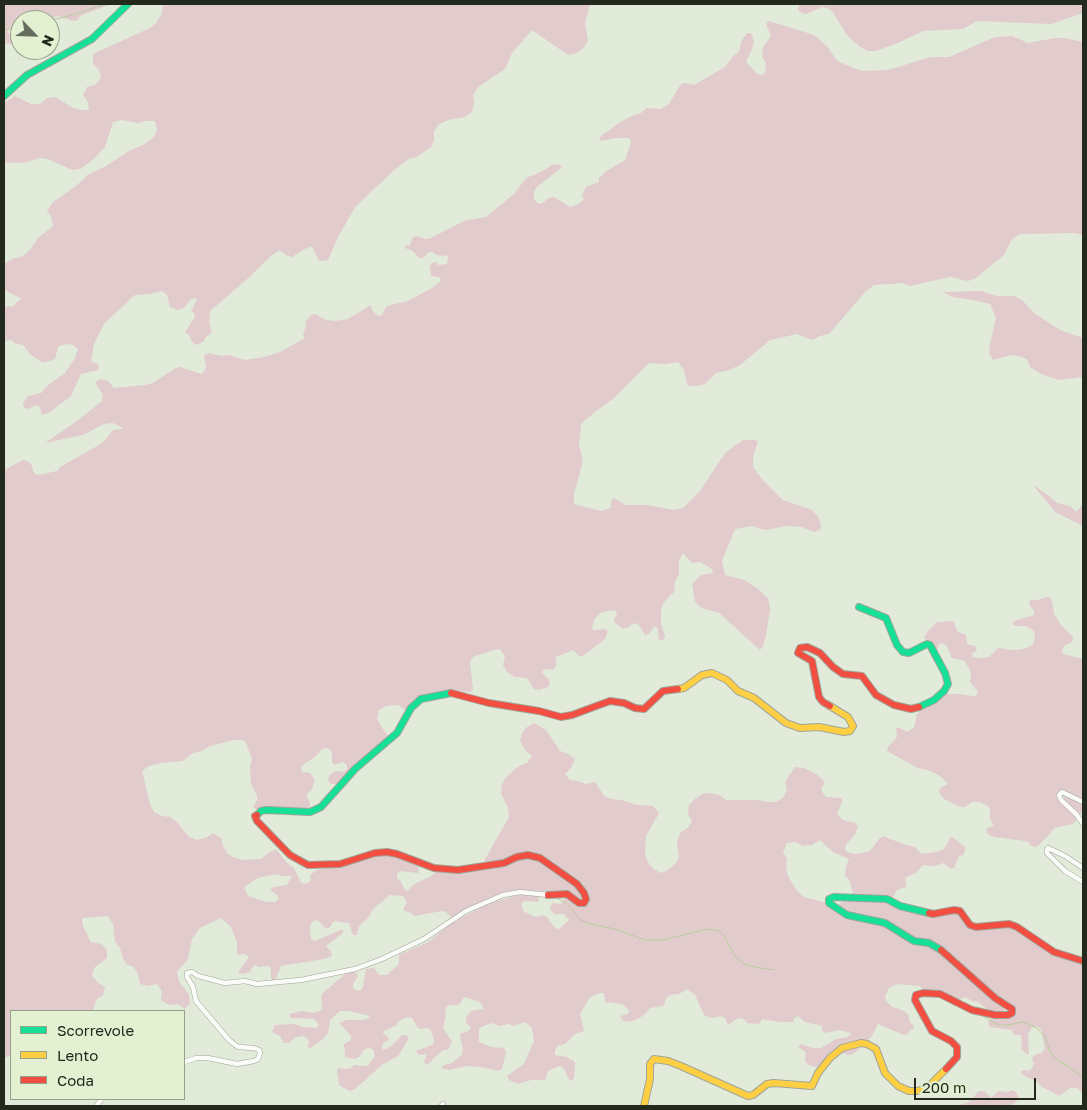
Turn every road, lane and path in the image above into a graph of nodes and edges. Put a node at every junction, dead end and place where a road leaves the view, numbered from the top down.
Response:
1 (128, 4) edge
2 (4, 96) edge
3 (859, 607) dead end
4 (1083, 802) edge
5 (1083, 824) edge
6 (1083, 868) edge
7 (1083, 882) edge
8 (548, 895) joint
9 (1083, 961) edge
10 (185, 1062) edge
11 (644, 1106) edge

1 - 2 street
3 - 8 street
4 - 5 street
6 - 7 street
8 - 10 street
9 - 11 street

